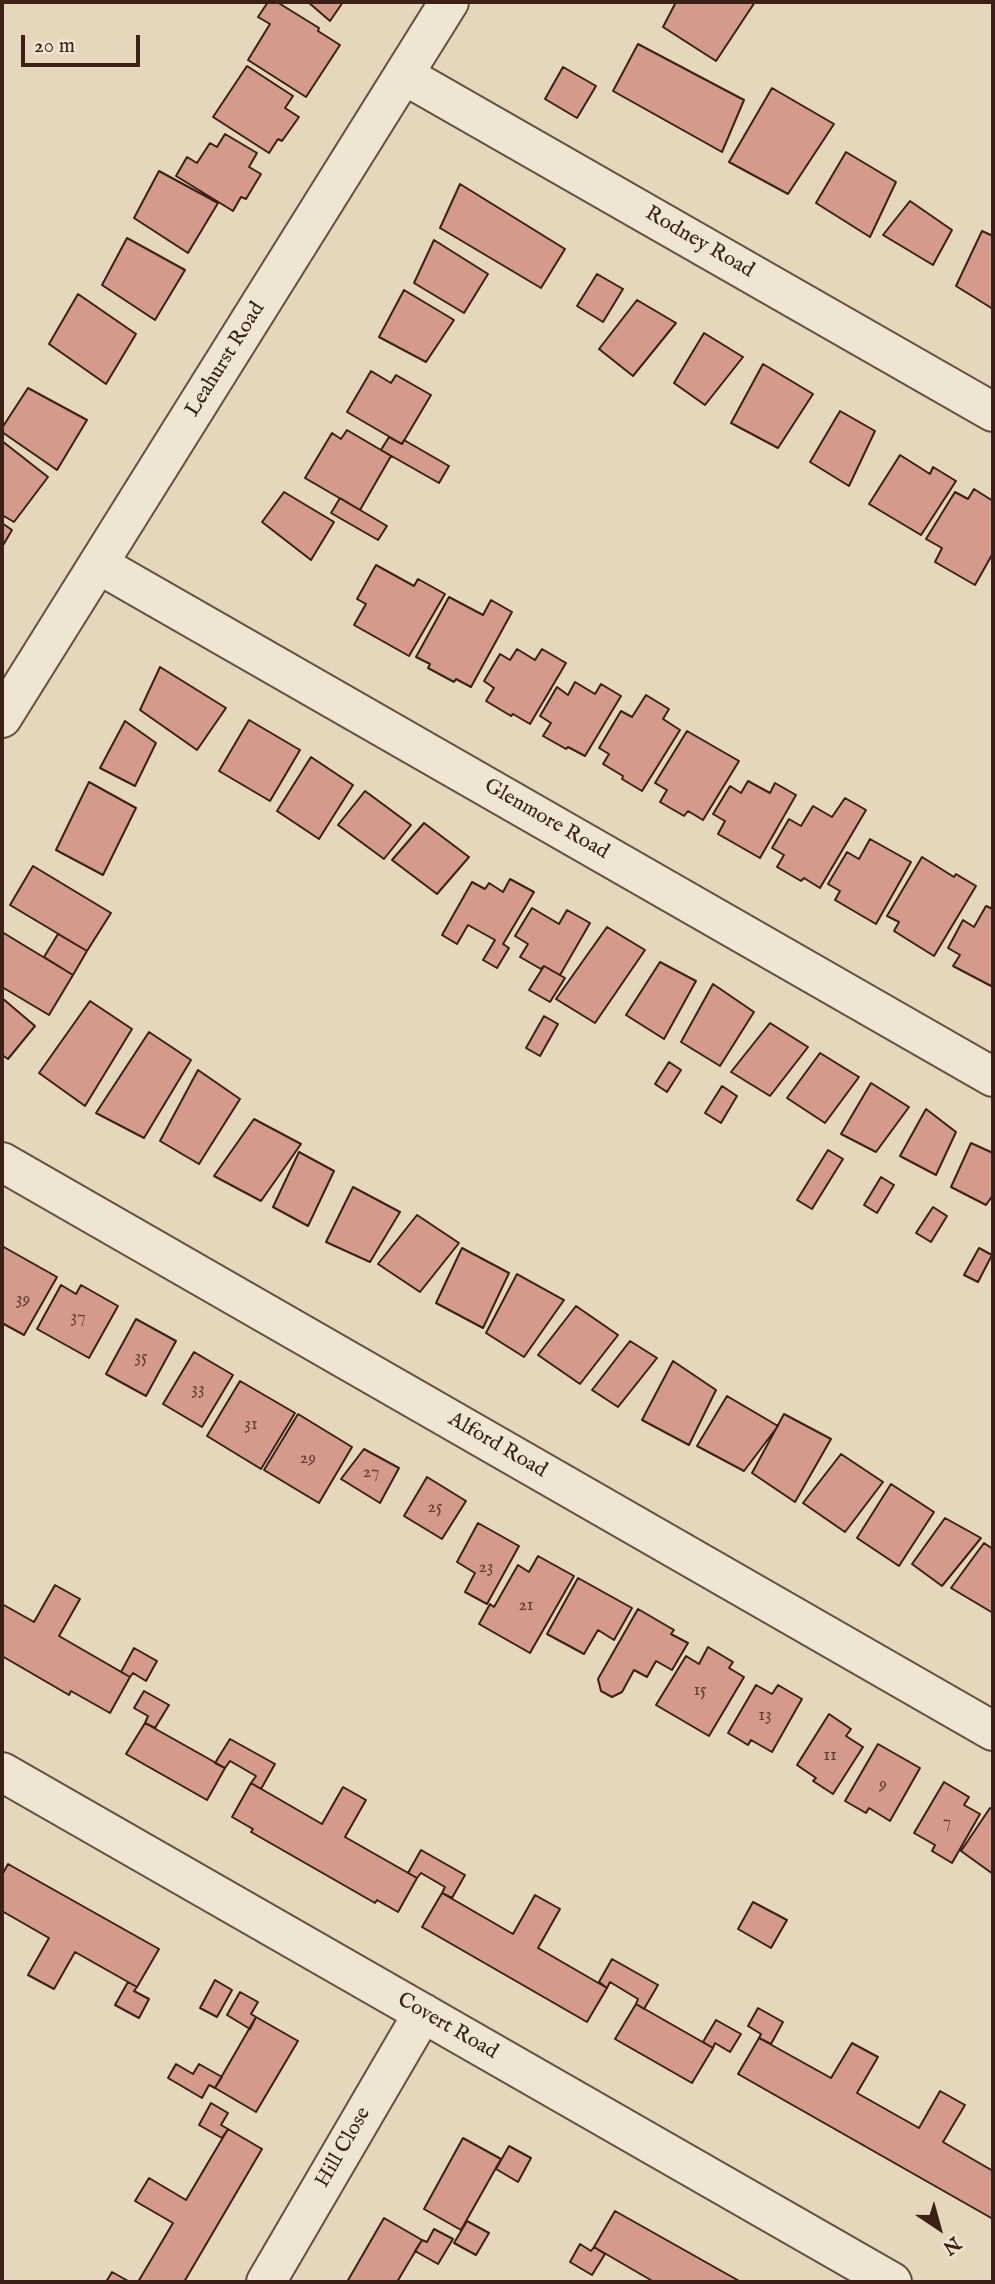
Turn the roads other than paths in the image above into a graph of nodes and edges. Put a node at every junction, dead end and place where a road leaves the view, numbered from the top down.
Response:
1 (449, 2) edge
2 (404, 75) junction
3 (993, 412) edge
4 (98, 564) junction
5 (2, 718) edge
6 (993, 1077) edge
7 (2, 1162) edge
8 (993, 1731) edge
9 (2, 1772) edge
10 (423, 2013) junction
11 (266, 2282) edge
12 (892, 2282) edge

1 - 2 street, Leahurst Road
2 - 3 street, Rodney Road
2 - 4 street, Leahurst Road
4 - 5 street, Leahurst Road
4 - 6 street, Glenmore Road
7 - 8 street, Alford Road
9 - 10 street, Covert Road
10 - 11 street, Hill Close
10 - 12 street, Covert Road

